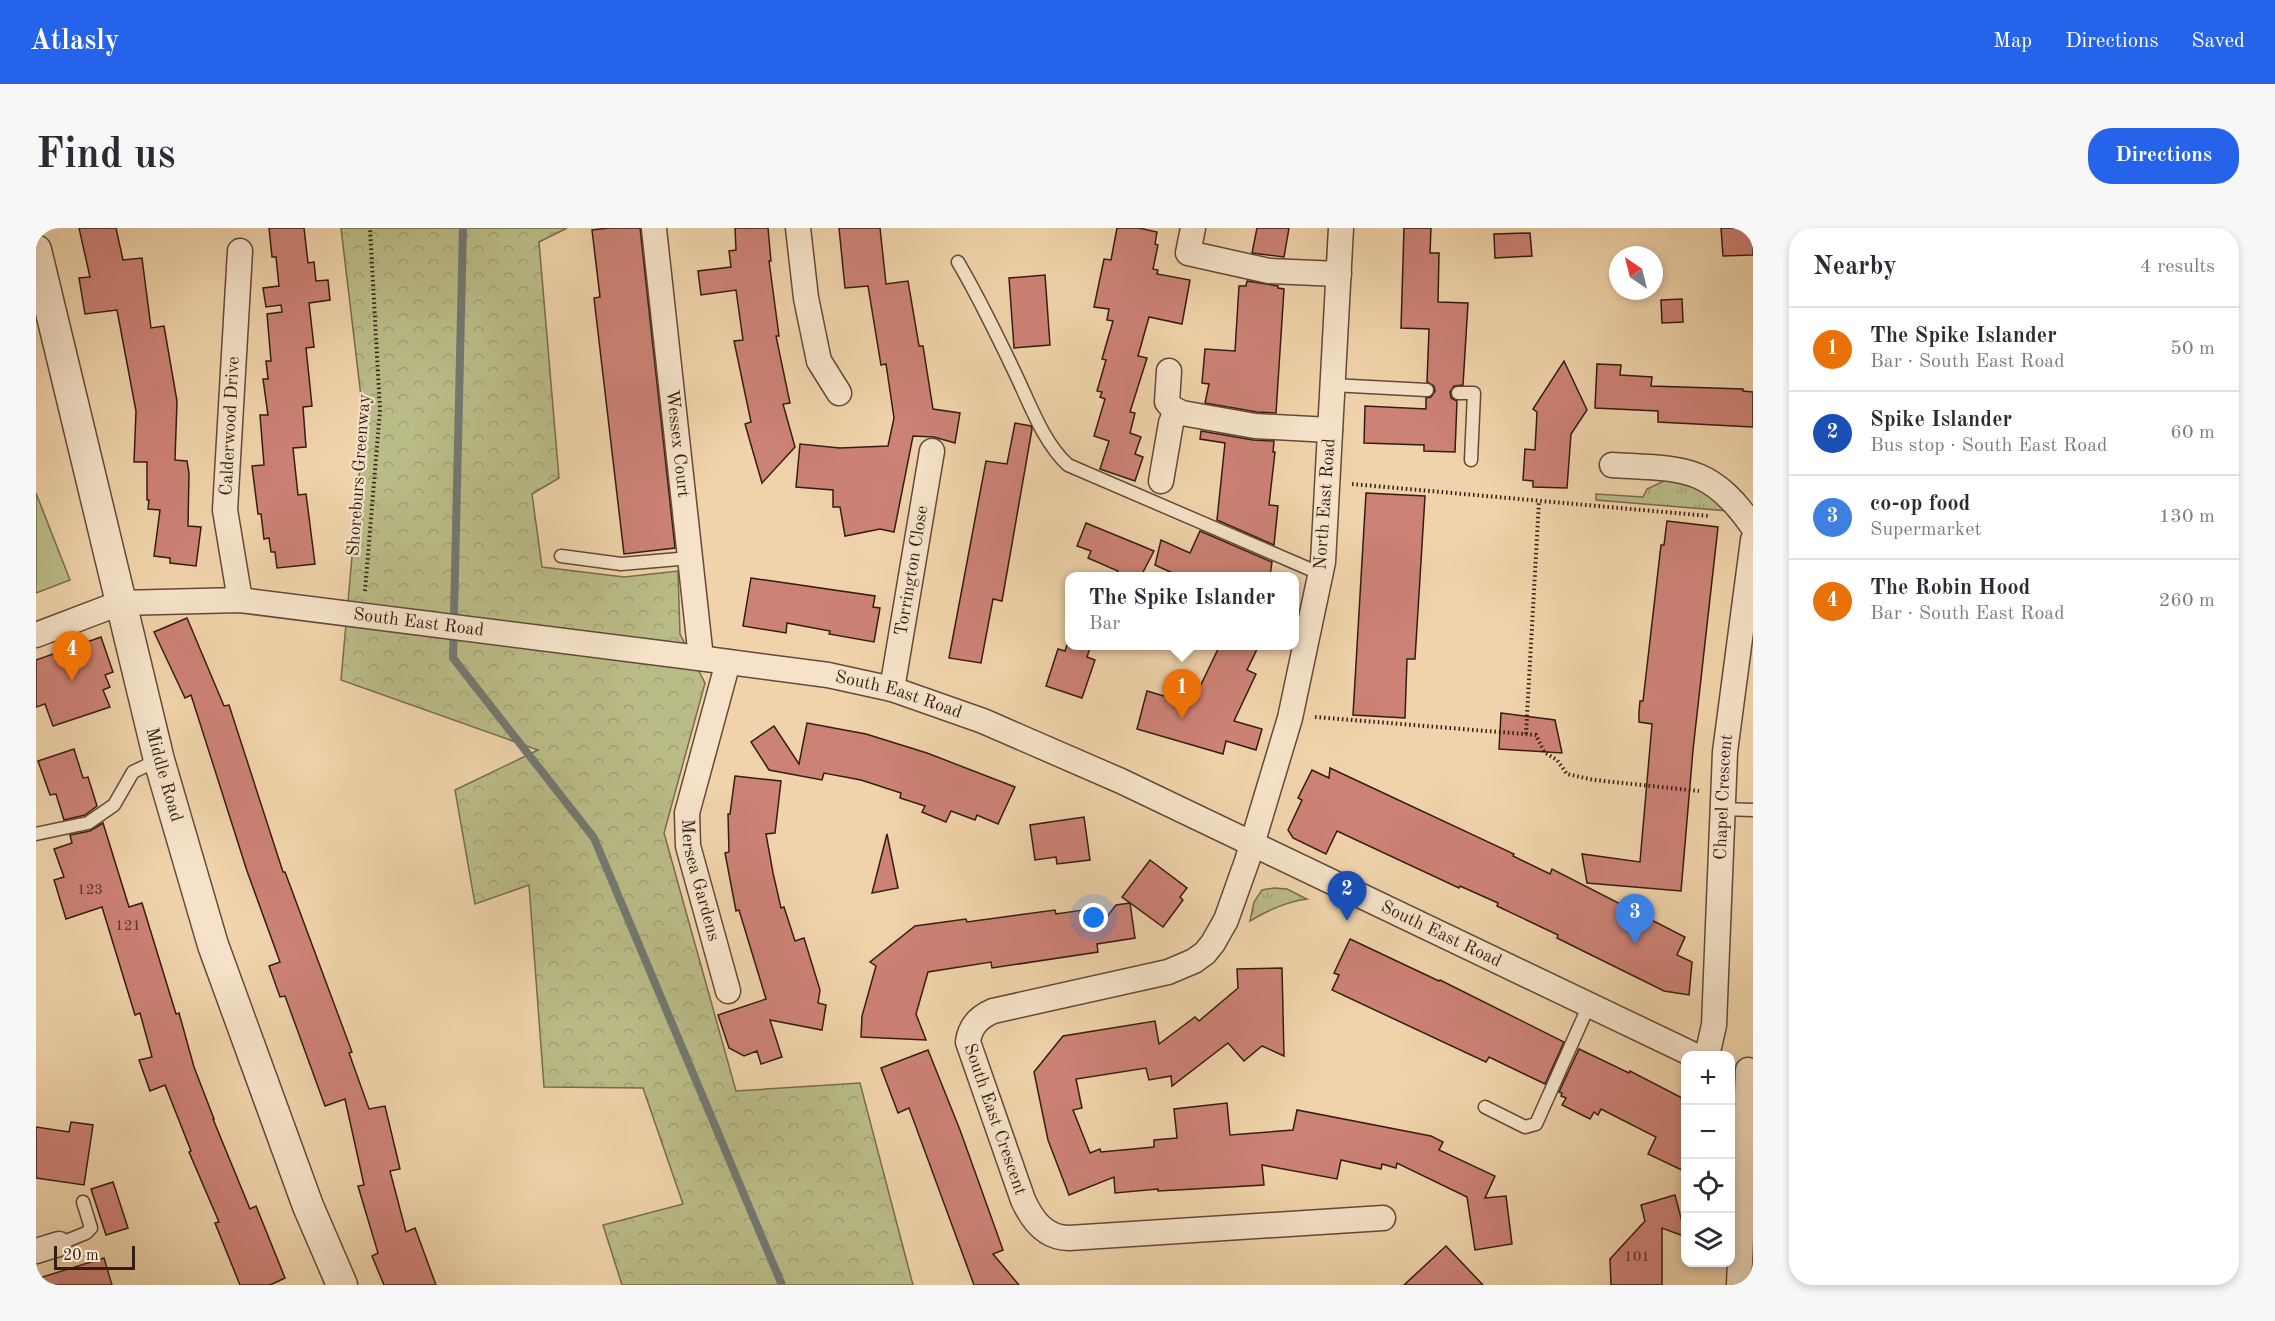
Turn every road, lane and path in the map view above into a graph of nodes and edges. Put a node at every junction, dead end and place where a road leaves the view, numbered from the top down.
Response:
1 (370, 228) edge
2 (798, 228) edge
3 (1193, 228) edge
4 (1341, 228) edge
5 (654, 229) edge
6 (36, 250) edge
7 (240, 251) dead end
8 (958, 262) dead end
9 (1339, 274) junction
10 (1169, 371) dead end
11 (1332, 385) junction
12 (1427, 390) dead end
13 (838, 393) dead end
14 (1458, 393) dead end
15 (1176, 410) junction
16 (1330, 430) junction
17 (932, 452) dead end
18 (1471, 460) dead end
19 (1612, 465) dead end
20 (1161, 481) dead end
21 (1328, 482) junction
22 (1539, 501) junction
23 (1751, 529) edge
24 (561, 556) dead end
25 (690, 558) junction
26 (1321, 574) junction
27 (240, 600) junction
28 (120, 603) junction
29 (363, 615) junction
30 (36, 635) edge
31 (701, 658) junction
32 (728, 662) junction
33 (891, 689) junction
34 (1290, 715) junction
35 (1526, 734) junction
36 (159, 760) junction
37 (1722, 801) junction
38 (1753, 810) edge
39 (36, 834) edge
40 (1250, 844) junction
41 (728, 991) dead end
42 (1589, 1005) junction
43 (1686, 1051) edge
44 (1708, 1051) edge
45 (1744, 1069) edge
46 (1485, 1107) dead end
47 (83, 1202) dead end
48 (1383, 1218) dead end
49 (59, 1244) joint
50 (36, 1251) edge
51 (342, 1285) edge
52 (1739, 1285) edge

1 - 29 path, Shoreburs Greenway
2 - 13 street
3 - 9 street
4 - 9 street, North East Road
5 - 25 street, Wessex Court
6 - 28 street, Middle Road
7 - 27 street, Calderwood Drive
8 - 26 lane
9 - 11 street, North East Road
10 - 15 street
11 - 12 lane
11 - 16 street, North East Road
14 - 18 lane
15 - 16 street
15 - 20 street
16 - 21 street, North East Road
17 - 33 street, Torrington Close
19 - 23 street
21 - 22 path
21 - 26 street, North East Road
22 - 23 path
22 - 35 path
23 - 37 street, Chapel Crescent
24 - 25 lane
25 - 31 street, Wessex Court
26 - 34 street, North East Road
27 - 28 street, South East Road
27 - 29 street, South East Road
28 - 30 street, South East Road
28 - 36 street, Middle Road
29 - 31 street, South East Road
31 - 32 street, South East Road
32 - 33 street, South East Road
32 - 41 street, Mersea Gardens
33 - 40 street, South East Road
34 - 35 path
34 - 40 street, North East Road
35 - 37 path
36 - 39 lane
36 - 51 street, Middle Road
37 - 38 lane
37 - 44 street, Chapel Crescent
40 - 42 street, South East Road
40 - 48 street, South East Crescent
42 - 43 street, South East Road
42 - 46 lane
45 - 52 street
47 - 49 lane
49 - 50 street

